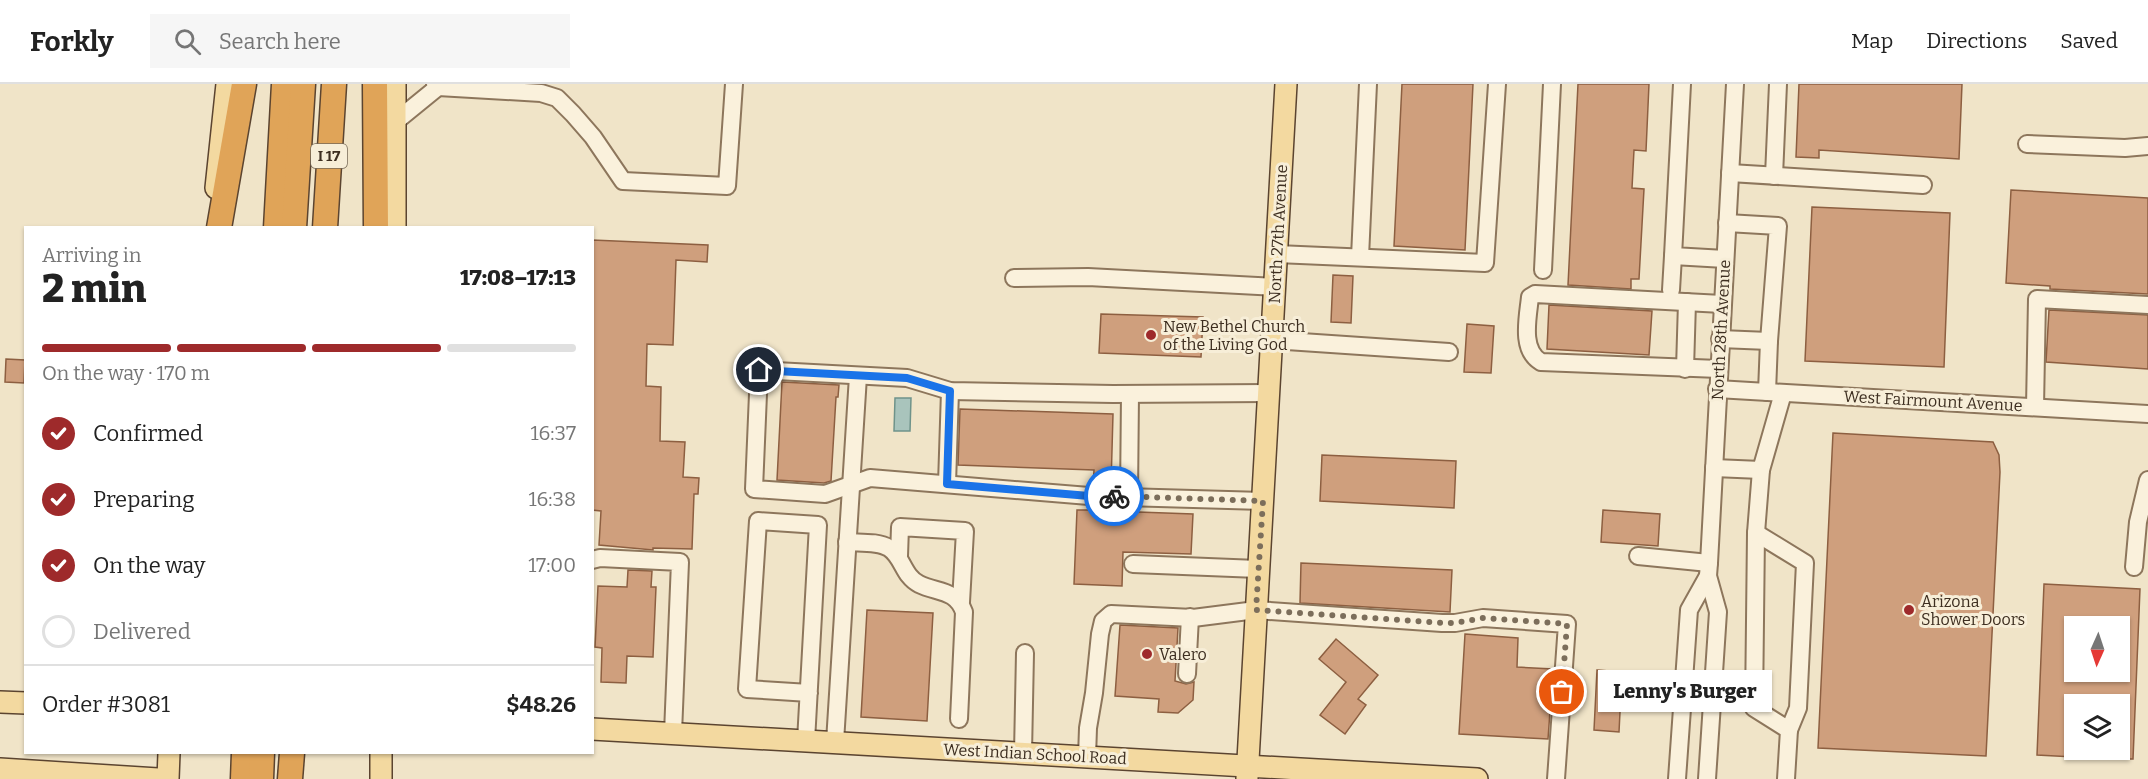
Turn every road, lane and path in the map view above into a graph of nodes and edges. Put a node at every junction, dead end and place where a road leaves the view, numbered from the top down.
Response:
1 (227, 84) edge
2 (244, 84) edge
3 (284, 84) edge
4 (303, 84) edge
5 (334, 84) edge
6 (375, 84) edge
7 (395, 84) edge
8 (734, 84) edge
9 (1286, 84) edge
10 (1368, 84) edge
11 (1497, 84) edge
12 (1552, 84) edge
13 (1682, 84) edge
14 (1734, 84) edge
15 (1778, 84) edge
16 (436, 85) edge
17 (395, 122) junction
18 (2027, 144) dead end
19 (2148, 146) edge
20 (1730, 173) junction
21 (1774, 176) junction
22 (1923, 185) dead end
23 (1727, 223) junction
24 (217, 226) edge
25 (217, 226) edge
26 (276, 226) edge
27 (294, 226) edge
28 (325, 226) edge
29 (376, 226) edge
30 (395, 226) edge
31 (1277, 254) junction
32 (1673, 256) junction
33 (1360, 257) junction
34 (1725, 259) junction
35 (1543, 270) dead end
36 (1014, 278) dead end
37 (1275, 287) junction
38 (1671, 290) dead end
39 (1687, 302) junction
40 (1722, 304) junction
41 (2148, 305) edge
42 (1720, 339) junction
43 (1272, 340) junction
44 (1769, 341) junction
45 (1449, 352) dead end
46 (1685, 369) junction
47 (1719, 369) junction
48 (858, 375) junction
49 (1718, 389) junction
50 (950, 391) junction
51 (1775, 392) junction
52 (1269, 393) junction
53 (1130, 394) junction
54 (2035, 407) junction
55 (2148, 414) edge
56 (1714, 468) junction
57 (1761, 470) junction
58 (2148, 480) edge
59 (851, 484) junction
60 (947, 484) junction
61 (1129, 496) junction
62 (1263, 501) junction
63 (1756, 533) junction
64 (847, 542) junction
65 (899, 556) junction
66 (1638, 556) dead end
67 (594, 560) edge
68 (1133, 564) dead end
69 (2134, 567) dead end
70 (1258, 569) junction
71 (1708, 569) junction
72 (961, 602) junction
73 (1256, 610) junction
74 (1190, 617) junction
75 (1025, 653) dead end
76 (1188, 674) dead end
77 (809, 693) junction
78 (0, 702) edge
79 (24, 703) edge
80 (959, 719) dead end
81 (594, 729) edge
82 (1789, 730) junction
83 (673, 733) junction
84 (806, 741) junction
85 (835, 742) junction
86 (1023, 753) junction
87 (169, 754) edge
88 (244, 754) edge
89 (262, 754) edge
90 (292, 754) edge
91 (381, 754) edge
92 (1087, 757) junction
93 (0, 769) edge
94 (1248, 772) edge
95 (158, 779) edge
96 (168, 779) edge
97 (243, 779) edge
98 (261, 779) edge
99 (290, 779) edge
100 (381, 779) edge
101 (1477, 779) edge
102 (1556, 779) edge
103 (1677, 779) edge
104 (1707, 779) edge
105 (1786, 779) edge

1 - 24 main road
2 - 25 highway
3 - 26 highway
4 - 27 highway
5 - 28 highway, I 17
6 - 29 highway
7 - 17 main road
8 - 16 street
9 - 31 main road, North 27th Avenue
10 - 33 street
11 - 33 street
12 - 35 street
13 - 32 street
14 - 20 street, North 28th Avenue
15 - 21 street
16 - 17 street
17 - 30 main road
18 - 19 street
20 - 21 street
20 - 23 street, North 28th Avenue
21 - 22 street
23 - 34 street, North 28th Avenue
23 - 44 street
31 - 33 street
31 - 37 main road, North 27th Avenue
32 - 34 street
32 - 38 street
34 - 40 street, North 28th Avenue
36 - 37 street
37 - 43 main road, North 27th Avenue
39 - 40 street
39 - 46 street
39 - 46 street
40 - 42 street, North 28th Avenue
41 - 54 street
42 - 44 street
42 - 47 street, North 28th Avenue
43 - 45 street
43 - 52 main road, North 27th Avenue
44 - 51 street
46 - 47 street
47 - 49 street, North 28th Avenue
48 - 50 street
48 - 59 street
48 - 59 street
49 - 51 street, West Fairmount Avenue
49 - 56 street, North 28th Avenue
50 - 53 street
50 - 60 street
51 - 54 street, West Fairmount Avenue
51 - 57 street
52 - 53 street
52 - 62 main road, North 27th Avenue
53 - 61 street
54 - 55 street, West Fairmount Avenue
56 - 57 street
56 - 71 street, North 28th Avenue
57 - 63 street
58 - 69 street
59 - 60 street
59 - 64 street
60 - 61 street
61 - 62 street
62 - 70 main road, North 27th Avenue
63 - 82 street
63 - 82 street
64 - 65 street
64 - 85 street
65 - 72 street
65 - 72 street
66 - 71 street
67 - 83 street
68 - 70 street
70 - 73 main road, North 27th Avenue
71 - 103 street, North 28th Avenue
71 - 104 street, North 28th Avenue
72 - 80 street
73 - 74 street
73 - 94 main road, North 27th Avenue
73 - 102 street
74 - 76 street
74 - 92 street
75 - 86 street
77 - 77 street
77 - 84 street
78 - 79 main road
81 - 83 main road, West Indian School Road
82 - 105 street
83 - 84 main road, West Indian School Road
84 - 85 main road, West Indian School Road
85 - 86 main road, West Indian School Road
86 - 92 main road, West Indian School Road
87 - 96 main road
88 - 97 highway
89 - 98 highway
90 - 99 highway
91 - 100 main road
92 - 94 main road, West Indian School Road
93 - 95 main road
94 - 101 main road, West Indian School Road

